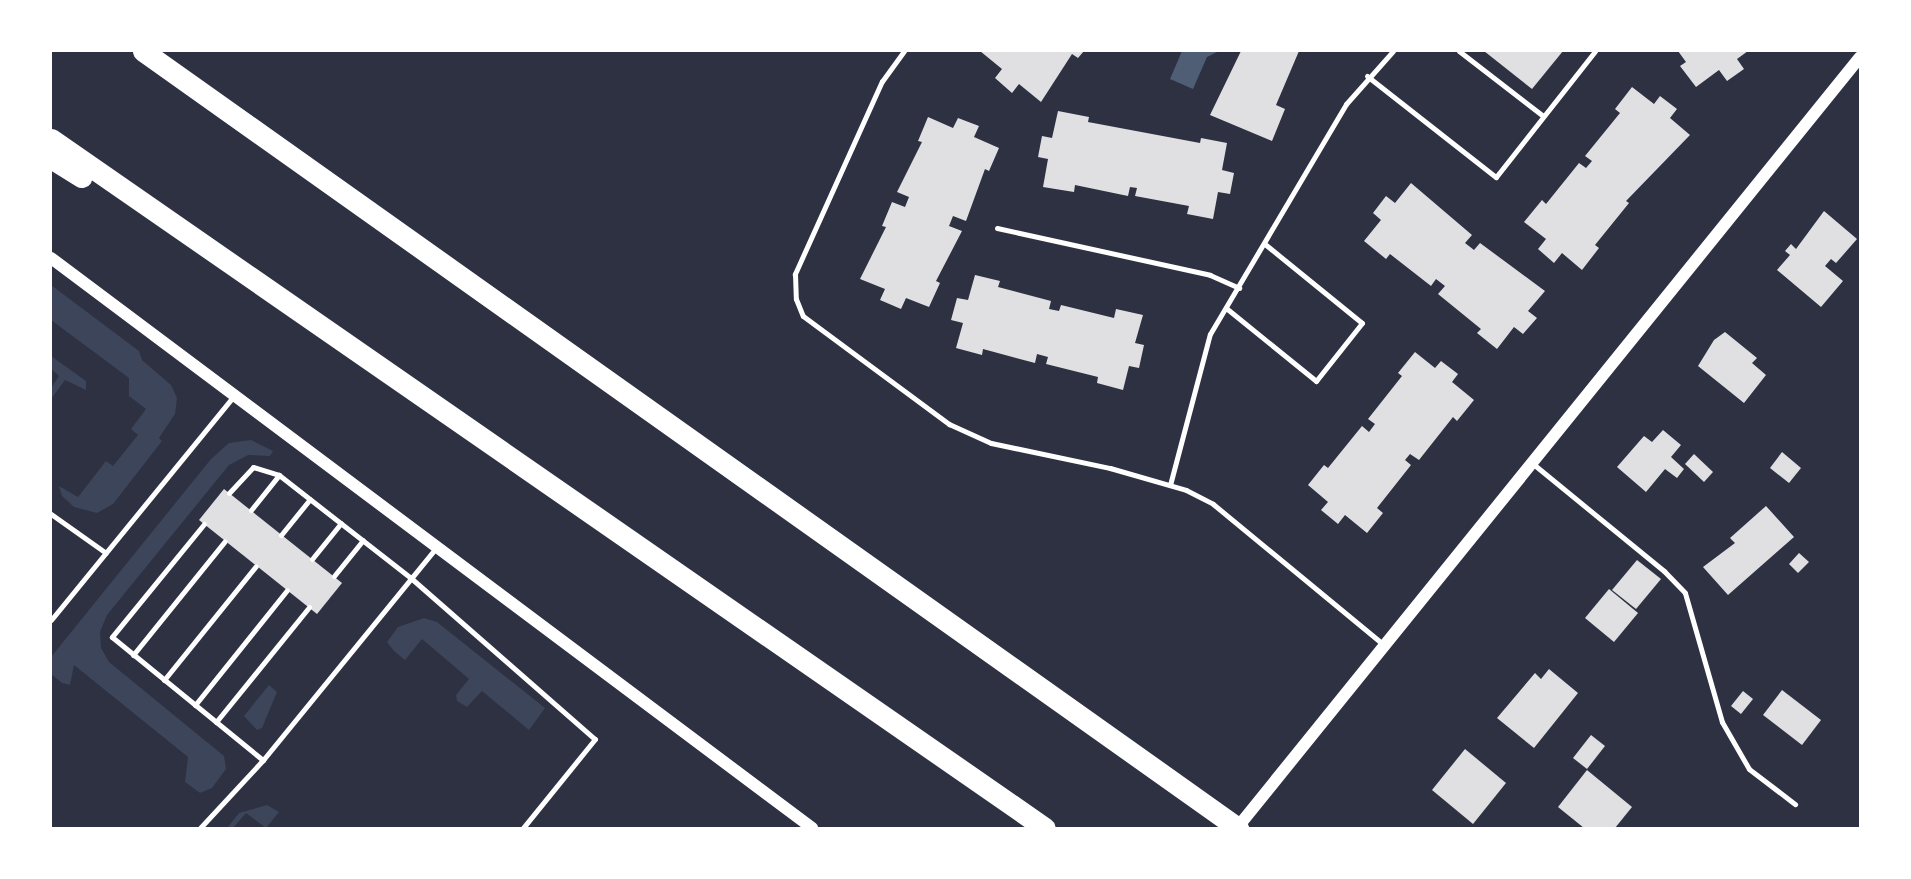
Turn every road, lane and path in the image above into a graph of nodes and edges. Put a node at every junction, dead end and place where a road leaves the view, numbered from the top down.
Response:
1 (143, 51) edge
2 (158, 51) edge
3 (904, 51) edge
4 (1393, 51) edge
5 (1460, 51) edge
6 (1595, 51) edge
7 (1860, 57) edge
8 (1367, 76) junction
9 (233, 115) junction
10 (1543, 117) junction
11 (51, 139) edge
12 (51, 158) edge
13 (997, 228) dead end
14 (1266, 245) junction
15 (212, 254) junction
16 (51, 258) edge
17 (1239, 288) junction
18 (1226, 308) junction
19 (234, 394) junction
20 (1532, 463) junction
21 (279, 475) junction
22 (1170, 485) junction
23 (229, 493) dead end
24 (310, 499) junction
25 (251, 510) dead end
26 (51, 514) edge
27 (341, 523) junction
28 (204, 524) dead end
29 (281, 535) dead end
30 (363, 540) junction
31 (225, 541) dead end
32 (437, 547) junction
33 (106, 553) junction
34 (312, 559) dead end
35 (256, 566) dead end
36 (334, 576) dead end
37 (412, 579) junction
38 (287, 590) dead end
39 (309, 607) dead end
40 (51, 621) edge
41 (1384, 645) junction
42 (133, 655) junction
43 (164, 680) junction
44 (195, 705) junction
45 (216, 722) junction
46 (263, 760) junction
47 (1795, 804) dead end
48 (200, 828) edge
49 (523, 828) edge
50 (812, 828) edge
51 (1045, 828) edge
52 (1237, 828) edge

1 - 9 highway
2 - 9 highway
3 - 22 lane
4 - 8 lane
5 - 10 lane
6 - 10 lane
7 - 20 street
8 - 10 lane
8 - 14 lane
9 - 52 highway
11 - 15 highway
12 - 15 highway
13 - 17 lane
14 - 17 lane
14 - 18 lane
15 - 51 highway
16 - 19 street
17 - 18 lane
18 - 22 lane
19 - 32 street
19 - 33 lane
20 - 41 street
20 - 47 lane
21 - 23 lane
21 - 24 lane
21 - 25 lane
22 - 41 lane
24 - 27 lane
24 - 29 lane
26 - 33 lane
27 - 30 lane
27 - 34 lane
28 - 42 lane
30 - 36 lane
30 - 37 lane
31 - 42 lane
32 - 37 lane
32 - 50 street
33 - 40 lane
35 - 43 lane
37 - 46 lane
37 - 49 lane
38 - 44 lane
39 - 45 lane
41 - 52 street
42 - 43 lane
43 - 44 lane
44 - 45 lane
45 - 46 lane
46 - 48 lane

